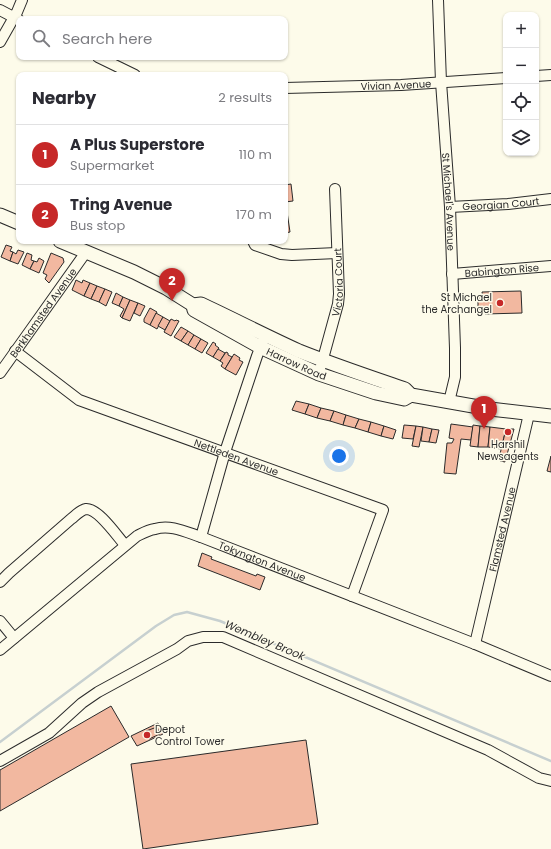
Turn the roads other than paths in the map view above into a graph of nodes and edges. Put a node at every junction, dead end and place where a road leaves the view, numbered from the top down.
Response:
1 (22, 0) edge
2 (438, 0) edge
3 (0, 10) edge
4 (18, 16) edge
5 (16, 18) edge
6 (16, 20) edge
7 (0, 42) edge
8 (104, 60) edge
9 (129, 72) edge
10 (551, 75) edge
11 (539, 76) edge
12 (503, 78) edge
13 (441, 82) junction
14 (288, 88) edge
15 (335, 189) dead end
16 (551, 199) edge
17 (450, 207) junction
18 (0, 215) edge
19 (16, 222) edge
20 (67, 244) edge
21 (254, 244) edge
22 (86, 252) junction
23 (337, 253) junction
24 (551, 266) edge
25 (452, 274) junction
26 (262, 341) junction
27 (16, 351) junction
28 (323, 360) junction
29 (0, 373) edge
30 (319, 374) junction
31 (411, 395) junction
32 (449, 402) junction
33 (530, 414) junction
34 (551, 416) edge
35 (225, 452) junction
36 (201, 537) junction
37 (125, 545) junction
38 (0, 582) edge
39 (352, 596) junction
40 (0, 621) edge
41 (14, 638) junction
42 (475, 644) junction
43 (0, 650) edge
44 (551, 676) edge
45 (0, 761) edge
46 (551, 781) edge

1 - 4 street
2 - 13 street, St Michael's Avenue
3 - 5 street
6 - 7 street
8 - 9 street
10 - 11 street
12 - 13 street, Vivian Avenue
13 - 14 street, Vivian Avenue
13 - 17 street, St Michael's Avenue
15 - 23 street, Victoria Court
16 - 17 street, Georgian Court
17 - 25 street, St Michael's Avenue
18 - 19 main road
20 - 22 main road, Harrow Road
21 - 23 street
22 - 26 main road, Harrow Road
22 - 27 street, Berkhamsted Avenue
23 - 28 street, Victoria Court
24 - 25 street, Babington Rise
25 - 32 street, St Michael's Avenue
26 - 28 main road, Harrow Road
26 - 30 main road, Harrow Road
26 - 35 street
27 - 29 street, Berkhamsted Avenue
27 - 35 street, Nettleden Avenue
28 - 30 street, Victoria Court
28 - 31 main road, Harrow Road
30 - 31 main road, Harrow Road
31 - 32 main road, Harrow Road
32 - 33 main road, Harrow Road
33 - 34 main road, Harrow Road
33 - 42 street, Flamsted Avenue
35 - 36 street
35 - 39 street, Nettleden Avenue
36 - 37 street, Tokyngton Avenue
36 - 39 street, Tokyngton Avenue
37 - 38 street
37 - 41 street, Tokyngton Avenue
39 - 42 street, Tokyngton Avenue
40 - 41 street
41 - 43 street, Tokyngton Avenue
42 - 44 street, Tokyngton Avenue
45 - 46 street

